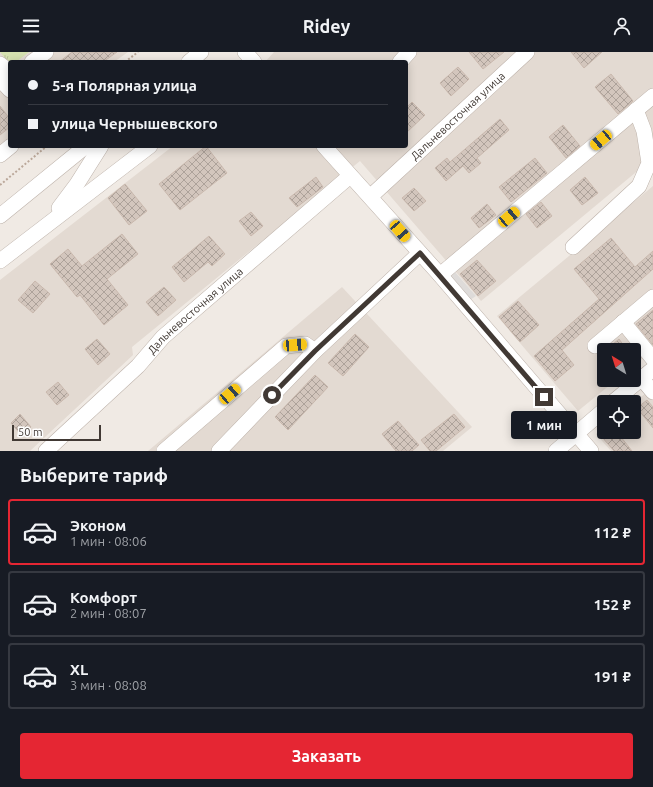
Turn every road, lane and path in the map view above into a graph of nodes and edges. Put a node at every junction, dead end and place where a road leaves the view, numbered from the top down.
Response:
1 (46, 52) edge
2 (138, 52) edge
3 (201, 52) edge
4 (245, 52) edge
5 (410, 52) edge
6 (527, 52) edge
7 (35, 60) edge
8 (128, 60) edge
9 (191, 60) edge
10 (252, 60) edge
11 (402, 60) edge
12 (0, 64) edge
13 (6, 82) edge
14 (653, 96) edge
15 (636, 110) junction
16 (9, 148) edge
17 (45, 148) edge
18 (84, 148) edge
19 (100, 148) edge
20 (147, 148) edge
21 (326, 148) edge
22 (0, 155) edge
23 (350, 176) junction
24 (0, 185) edge
25 (371, 196) junction
26 (0, 216) edge
27 (49, 222) junction
28 (574, 247) dead end
29 (420, 253) junction
30 (0, 261) edge
31 (440, 276) junction
32 (653, 297) edge
33 (623, 322) junction
34 (595, 346) dead end
35 (315, 351) junction
36 (653, 359) edge
37 (647, 374) edge
38 (653, 392) edge
39 (622, 395) edge
40 (597, 416) edge
41 (575, 434) junction
42 (46, 451) edge
43 (164, 451) edge
44 (219, 451) edge
45 (556, 451) edge
46 (591, 451) edge

1 - 7 street
2 - 8 path
3 - 9 street
4 - 10 street
5 - 11 street
6 - 25 street, Дальневосточная улица
12 - 13 street
14 - 15 street
15 - 28 street
15 - 31 street
16 - 22 street
17 - 24 path
18 - 26 street
19 - 27 street
20 - 27 street
21 - 23 street
23 - 25 street
23 - 42 street, Дальневосточная улица
25 - 29 street
27 - 30 street
29 - 31 street
29 - 35 street
31 - 41 street
32 - 33 street
33 - 34 street
33 - 36 street
35 - 43 street
35 - 44 street
37 - 38 street
37 - 39 street
40 - 41 street
41 - 45 street
41 - 46 street

